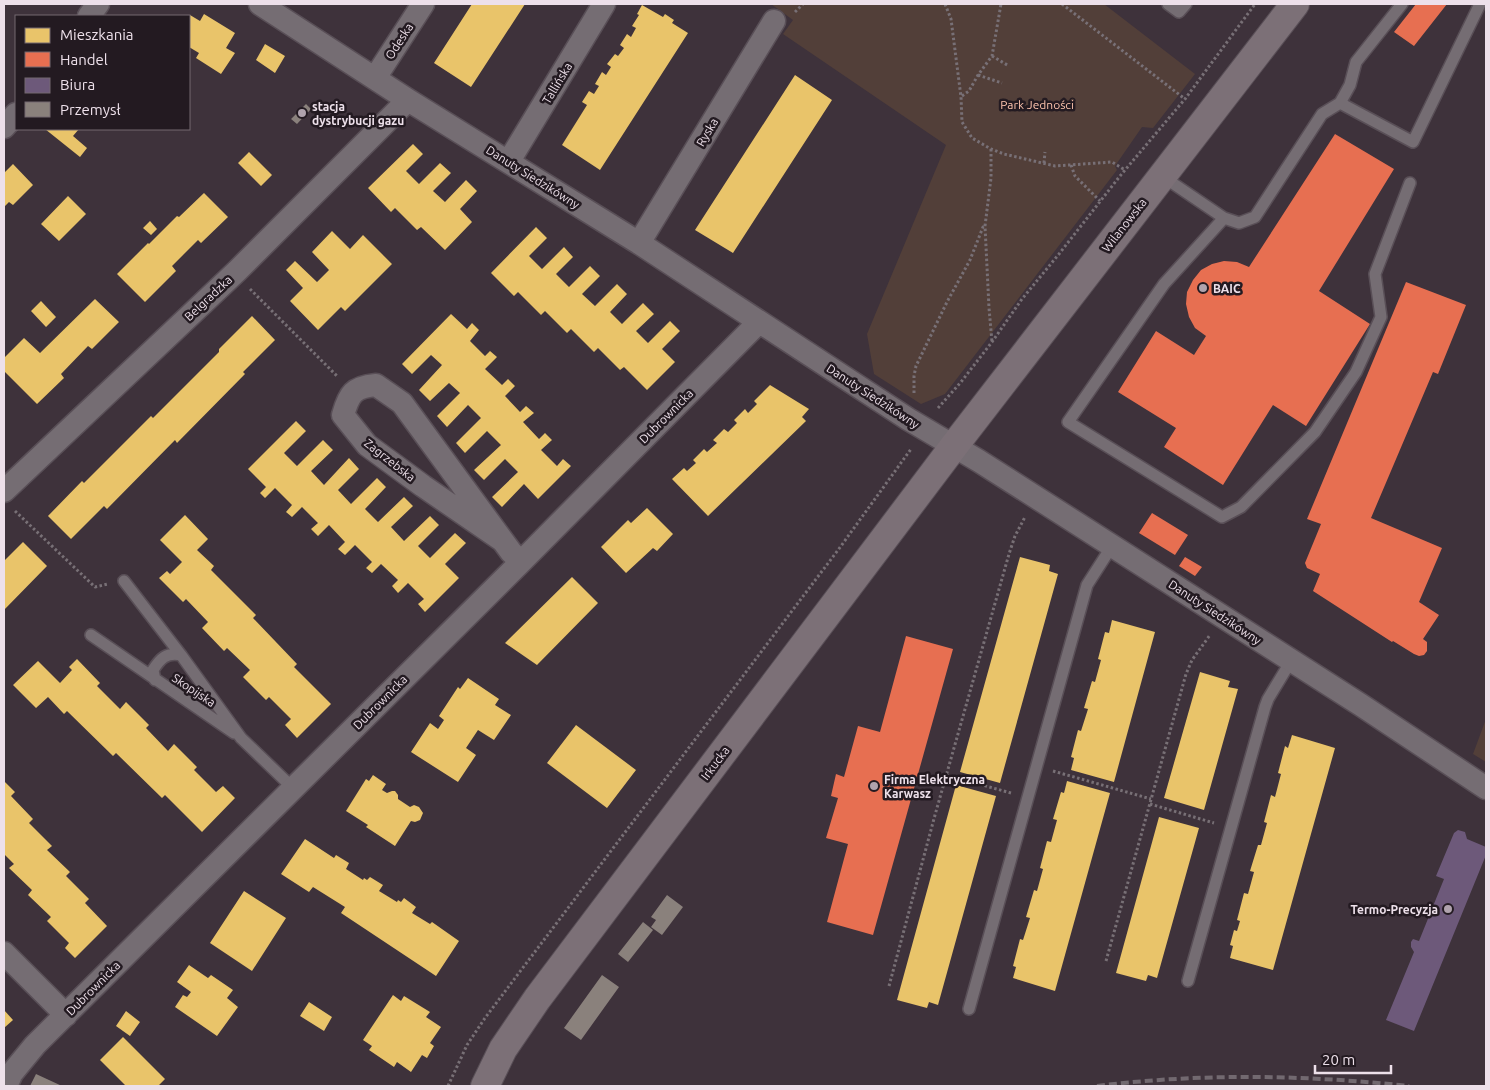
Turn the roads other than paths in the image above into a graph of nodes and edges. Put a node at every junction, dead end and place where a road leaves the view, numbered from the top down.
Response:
1 (98, 4) edge
2 (260, 4) edge
3 (423, 4) edge
4 (604, 4) edge
5 (1168, 4) edge
6 (1186, 4) edge
7 (1295, 4) edge
8 (1402, 4) edge
9 (1480, 4) edge
10 (90, 15) edge
11 (774, 21) dead end
12 (375, 78) junction
13 (408, 100) junction
14 (1340, 103) junction
15 (15, 115) edge
16 (4, 127) edge
17 (509, 161) junction
18 (1162, 176) junction
19 (1410, 183) dead end
20 (1224, 218) junction
21 (639, 243) junction
22 (759, 322) junction
23 (954, 446) junction
24 (7, 499) edge
25 (503, 541) junction
26 (1112, 546) junction
27 (521, 562) junction
28 (124, 581) road end
29 (91, 635) dead end
30 (181, 654) junction
31 (1291, 661) junction
32 (155, 680) junction
33 (241, 738) junction
34 (293, 788) junction
35 (1486, 788) edge
36 (5, 952) edge
37 (1188, 980) dead end
38 (969, 1009) dead end
39 (66, 1014) junction
40 (6, 1086) edge
41 (485, 1086) edge

1 - 10 street
2 - 12 street, Danuty Siedzikówny
3 - 12 street, Odeska
4 - 17 street, Tallińska
5 - 6 lane
7 - 18 street, Wilanowska
8 - 14 lane
9 - 14 lane
11 - 21 street, Ryska
12 - 13 street, Danuty Siedzikówny
13 - 17 street, Danuty Siedzikówny
13 - 24 street, Belgradzka
14 - 20 lane
15 - 16 street
17 - 21 street, Danuty Siedzikówny
18 - 20 lane
18 - 23 street, Wilanowska
19 - 20 lane
21 - 22 street, Danuty Siedzikówny
22 - 23 street, Danuty Siedzikówny
22 - 27 street, Dubrownicka
23 - 26 street, Danuty Siedzikówny
23 - 41 street, Irkucka
25 - 25 street, Zagrzebska
25 - 27 street, Zagrzebska
26 - 31 street, Danuty Siedzikówny
26 - 38 lane
27 - 34 street, Dubrownicka
28 - 30 lane
29 - 32 lane
30 - 32 lane, Skopijska
30 - 33 lane, Skopijska
31 - 35 street, Danuty Siedzikówny
31 - 37 lane
32 - 33 lane, Skopijska
33 - 34 lane, Skopijska
34 - 39 street, Dubrownicka
36 - 39 street
39 - 40 street, Dubrownicka

